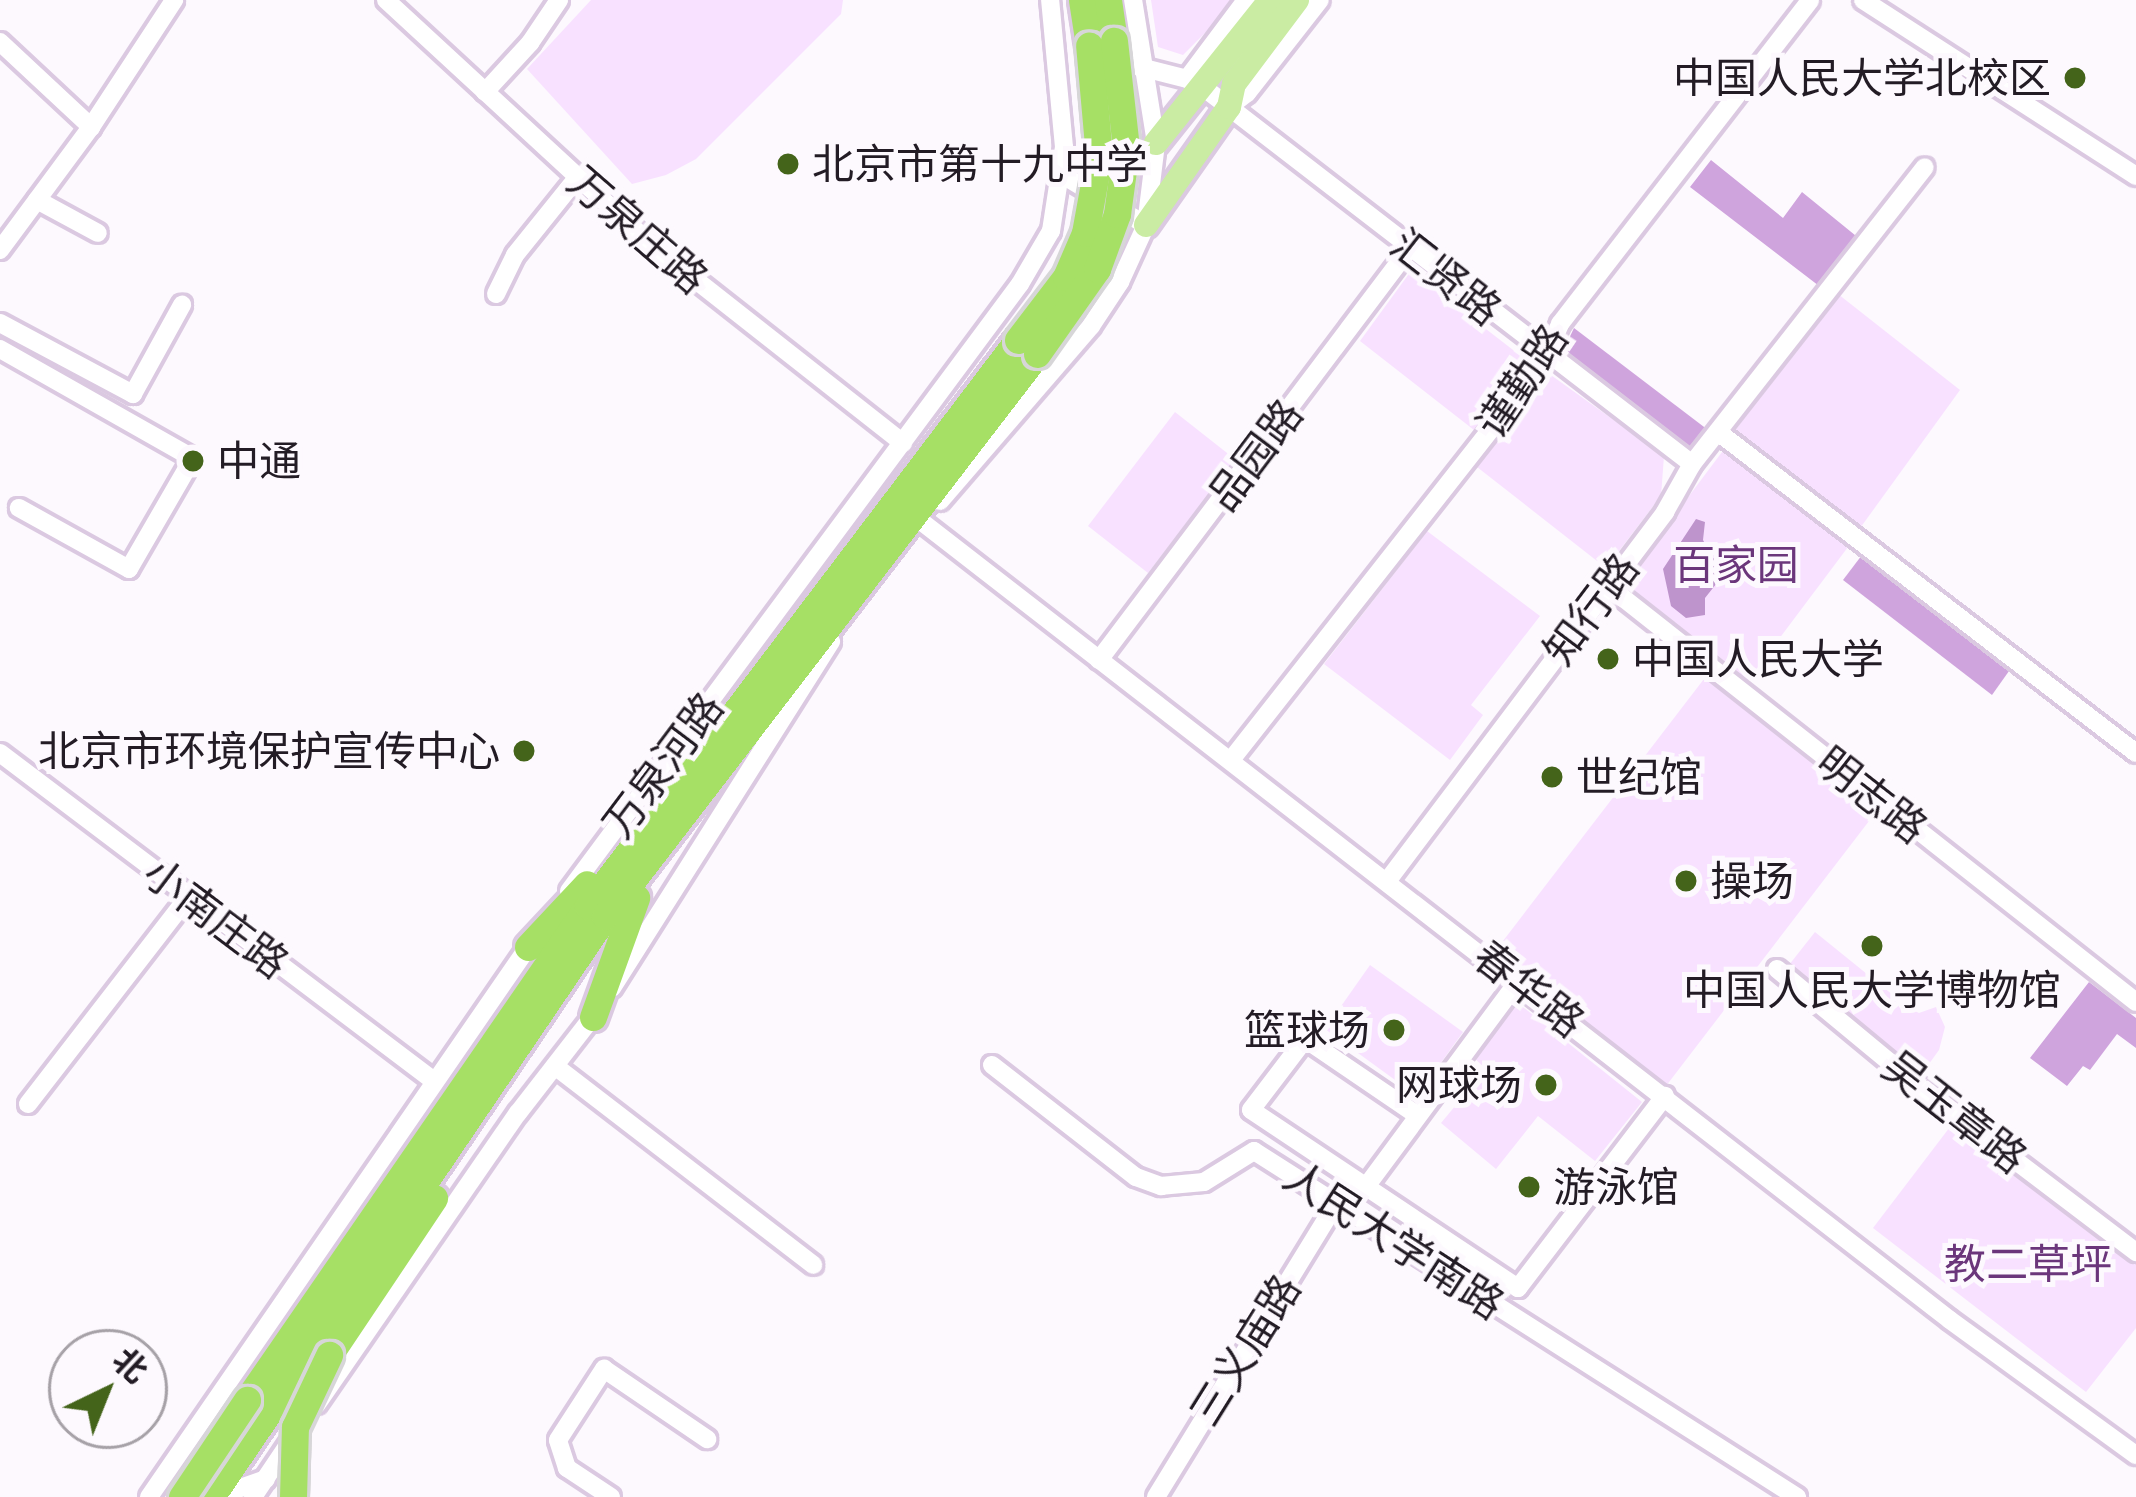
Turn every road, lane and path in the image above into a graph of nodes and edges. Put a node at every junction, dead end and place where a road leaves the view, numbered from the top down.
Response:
1 (175, 0) edge
2 (386, 0) edge
3 (559, 0) edge
4 (1050, 0) edge
5 (1082, 0) edge
6 (1108, 0) edge
7 (1133, 0) edge
8 (1246, 0) edge
9 (1270, 0) edge
10 (1297, 0) edge
11 (1320, 0) edge
12 (1810, 0) edge
13 (1863, 0) edge
14 (0, 42) edge
15 (1101, 43) junction
16 (1143, 64) junction
17 (1060, 78) junction
18 (1195, 83) junction
19 (485, 92) junction
20 (1229, 107) junction
21 (91, 127) junction
22 (1156, 143) junction
23 (1925, 167) dead end
24 (1064, 176) junction
25 (2136, 176) edge
26 (577, 178) junction
27 (38, 200) junction
28 (1146, 225) junction
29 (1051, 232) junction
30 (98, 233) dead end
31 (1409, 249) junction
32 (0, 250) edge
33 (1133, 258) junction
34 (496, 294) dead end
35 (182, 305) dead end
36 (0, 323) edge
37 (0, 349) edge
38 (1547, 354) junction
39 (1718, 432) junction
40 (903, 443) junction
41 (1692, 464) junction
42 (20, 508) dead end
43 (922, 521) junction
44 (1608, 586) junction
45 (1099, 660) junction
46 (0, 753) edge
47 (2136, 753) edge
48 (1231, 760) junction
49 (684, 796) junction
50 (1388, 880) junction
51 (188, 897) junction
52 (636, 898) junction
53 (528, 947) junction
54 (1777, 969) dead end
55 (1519, 980) junction
56 (2136, 1002) edge
57 (593, 1017) junction
58 (992, 1065) dead end
59 (555, 1066) junction
60 (434, 1081) junction
61 (1665, 1096) junction
62 (28, 1104) dead end
63 (1417, 1115) junction
64 (1366, 1188) junction
65 (1336, 1203) junction
66 (2136, 1252) edge
67 (813, 1265) dead end
68 (256, 1407) junction
69 (307, 1418) junction
70 (707, 1439) dead end
71 (2136, 1455) edge
72 (174, 1461) junction
73 (266, 1480) junction
74 (149, 1497) edge
75 (186, 1497) edge
76 (213, 1497) edge
77 (253, 1497) edge
78 (293, 1497) edge
79 (304, 1497) edge
80 (611, 1497) edge
81 (1156, 1497) edge
82 (1797, 1497) edge

1 - 21 street
2 - 19 street, 万泉庄路
3 - 19 street
4 - 17 street, 万泉河路
5 - 15 highway, 万泉河路
6 - 15 highway, 万泉河路
7 - 16 street, 万泉河路
8 - 18 street
9 - 18 main road
10 - 20 main road
11 - 20 street
12 - 38 street, 谨勤路
13 - 25 street
14 - 21 street
15 - 49 highway, 万泉河路, bridge
16 - 17 street
16 - 18 street, 汇贤路
16 - 22 street, 万泉河路
17 - 24 street, 万泉河路
18 - 20 street, 汇贤路
18 - 22 main road
19 - 26 street, 万泉庄路
20 - 28 main road
20 - 31 street, 汇贤路
21 - 27 street
22 - 24 street
22 - 28 street, 万泉河路
23 - 39 street, 知行路
24 - 28 street
24 - 29 street, 万泉河路
26 - 34 street
26 - 40 street, 万泉庄路
27 - 30 street
27 - 32 street
28 - 33 street, 万泉河路
29 - 33 street
29 - 40 street, 万泉河路
31 - 38 street, 汇贤路
31 - 45 street, 品园路
33 - 43 street, 万泉河路
35 - 36 street
37 - 42 street
38 - 41 street, 汇贤路
38 - 48 street, 谨勤路
39 - 41 street, 知行路
39 - 47 street
40 - 53 street, 万泉河路
41 - 44 street, 知行路
43 - 45 street, 春华路
43 - 57 street, 万泉河路
44 - 50 street, 知行路
44 - 56 street, 明志路
45 - 48 street, 春华路
46 - 51 street, 小南庄路
48 - 50 street, 春华路
49 - 52 highway
49 - 53 highway
49 - 68 highway, 万泉河路
50 - 55 street, 春华路
51 - 60 street, 小南庄路
51 - 62 street
52 - 57 highway
52 - 78 highway, bridge
53 - 60 street, 万泉河路
54 - 66 street, 吴玉章路
55 - 61 street, 春华路
55 - 63 street
57 - 59 street, 万泉河路
58 - 65 street, 人民大学南路
59 - 67 street
59 - 69 street, 万泉河路
60 - 72 street, 万泉河路
61 - 64 street
61 - 71 street, 春华路
63 - 64 street
63 - 64 street
65 - 81 street, 三义庙路
65 - 82 street, 人民大学南路
68 - 75 highway, bridge
68 - 76 highway
69 - 73 street, 万泉河路
69 - 79 street
70 - 80 street
72 - 74 street, 万泉河路
72 - 75 street
73 - 76 street
73 - 77 street, 万泉河路

